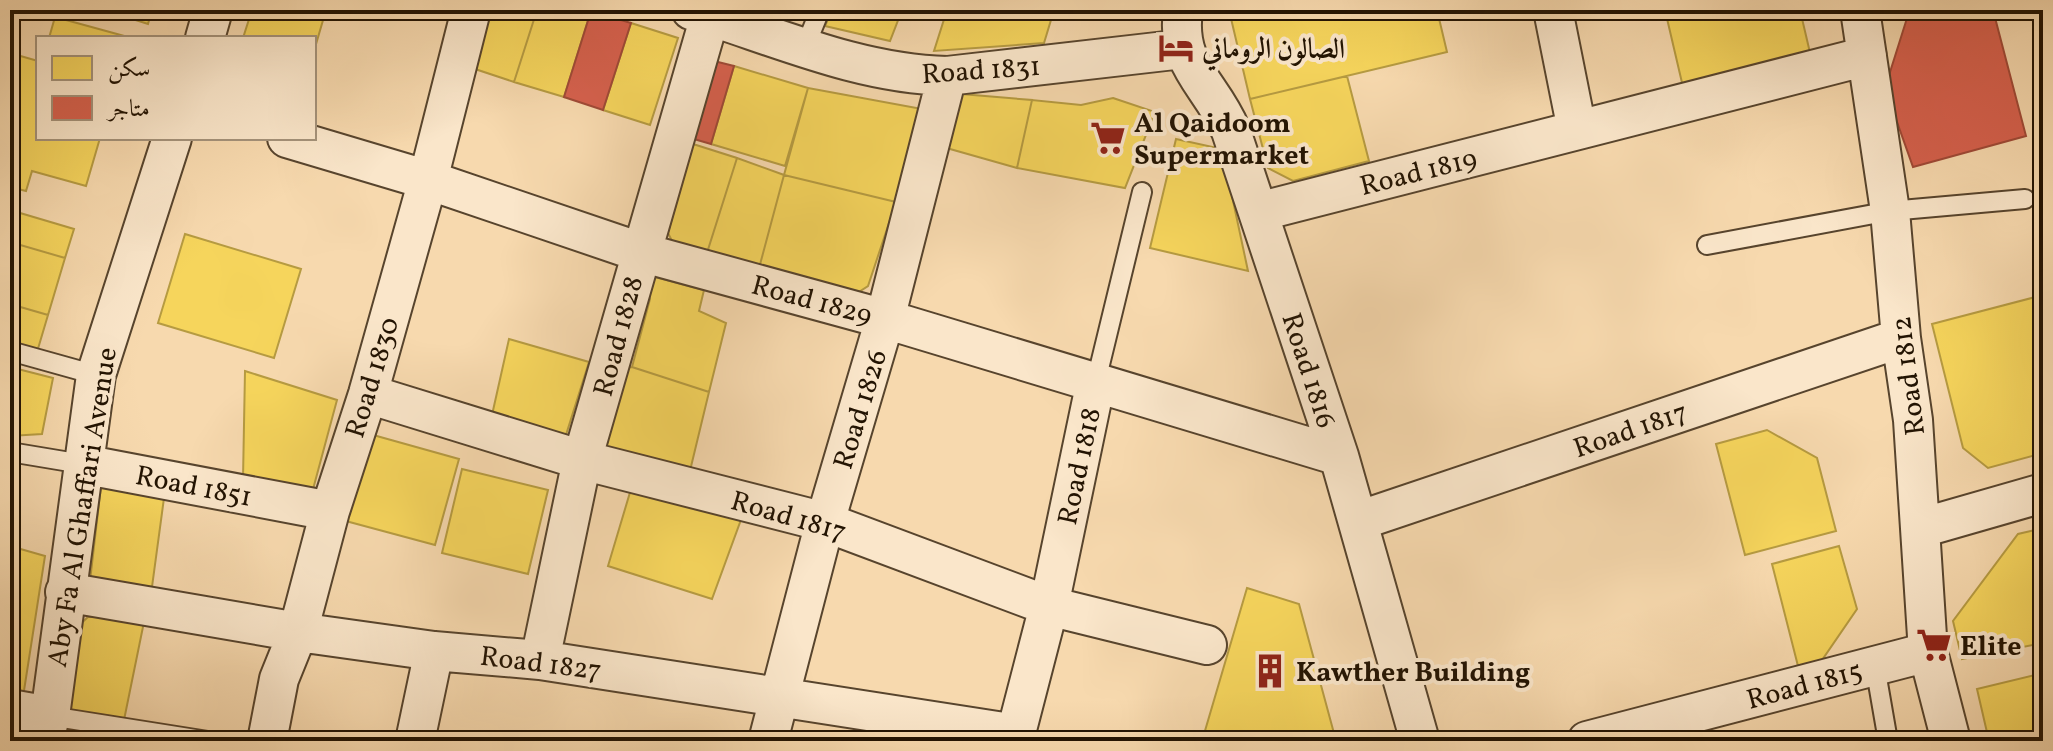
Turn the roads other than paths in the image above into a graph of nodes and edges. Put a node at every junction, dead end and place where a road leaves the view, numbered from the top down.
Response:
1 (213, 10) edge
2 (471, 10) edge
3 (820, 10) edge
4 (1183, 10) edge
5 (1553, 10) edge
6 (1860, 10) edge
7 (700, 13) edge
8 (206, 36) edge
9 (805, 47) junction
10 (1183, 49) junction
11 (1867, 56) junction
12 (947, 76) junction
13 (1577, 130) junction
14 (171, 140) edge
15 (294, 140) edge
16 (428, 180) junction
17 (1142, 192) dead end
18 (2025, 199) dead end
19 (1890, 211) junction
20 (1258, 212) junction
21 (1707, 245) dead end
22 (640, 252) junction
23 (885, 319) junction
24 (1901, 338) junction
25 (10, 351) edge
26 (96, 375) junction
27 (1096, 381) junction
28 (368, 394) junction
29 (10, 452) edge
30 (1339, 456) junction
31 (582, 460) junction
32 (82, 464) junction
33 (2043, 493) edge
34 (330, 511) junction
35 (1358, 521) junction
36 (825, 522) junction
37 (1921, 528) junction
38 (65, 592) junction
39 (1049, 606) junction
40 (298, 632) junction
41 (1207, 645) dead end
42 (434, 651) junction
43 (1928, 652) junction
44 (540, 660) junction
45 (1875, 666) junction
46 (778, 695) junction
47 (10, 709) edge
48 (47, 728) edge
49 (1015, 737) edge
50 (208, 741) edge
51 (267, 741) edge
52 (415, 741) edge
53 (768, 741) edge
54 (1420, 741) edge
55 (1587, 741) edge
56 (1888, 741) edge
57 (1951, 741) edge

1 - 8 street
2 - 16 street, Road 1830
3 - 9 lane
4 - 10 street
5 - 13 street
6 - 11 street, Road 1812
7 - 9 street, Road 1831
7 - 22 street, Road 1828
9 - 12 street, Road 1831
10 - 12 street, Road 1831
10 - 20 street, Road 1816
11 - 13 street, Road 1819
11 - 19 street, Road 1812
12 - 23 street, Road 1826
13 - 20 street, Road 1819
14 - 26 street, Aby Fa Al Ghaffari Avenue
15 - 16 street, Road 1829
16 - 22 street, Road 1829
16 - 28 street, Road 1830
17 - 27 lane, Road 1818
18 - 19 lane
19 - 21 lane
19 - 24 street, Road 1812
20 - 30 street, Road 1816
22 - 23 street, Road 1829
22 - 31 street, Road 1828
23 - 27 street, Road 1829
23 - 36 street, Road 1826
24 - 35 street, Road 1817
24 - 37 street, Road 1812
25 - 26 lane
26 - 32 street, Aby Fa Al Ghaffari Avenue
27 - 30 street, Road 1829
27 - 39 street, Road 1818
28 - 31 street, Road 1817
28 - 34 street, Road 1830
29 - 32 lane, Road 1851
30 - 35 street, Road 1816
31 - 36 street, Road 1817
31 - 44 street, Road 1828
32 - 34 street, Road 1851
32 - 38 street, Aby Fa Al Ghaffari Avenue
33 - 37 street
34 - 40 street, Road 1830
35 - 54 street, Road 1816
36 - 39 street, Road 1817
36 - 46 street, Road 1826
37 - 43 street, Road 1812
38 - 40 street, Road 1827
38 - 48 street, Aby Fa Al Ghaffari Avenue
39 - 41 street, Road 1817
39 - 49 street, Road 1818
40 - 42 street, Road 1827
40 - 51 street, Road 1830
42 - 44 street, Road 1827
42 - 52 street
43 - 45 street, Road 1815
43 - 57 street, Road 1812
44 - 46 street, Road 1827
45 - 55 street, Road 1815
45 - 56 lane
46 - 49 street, Road 1827
46 - 53 street, Road 1826
47 - 48 street
48 - 50 lane

